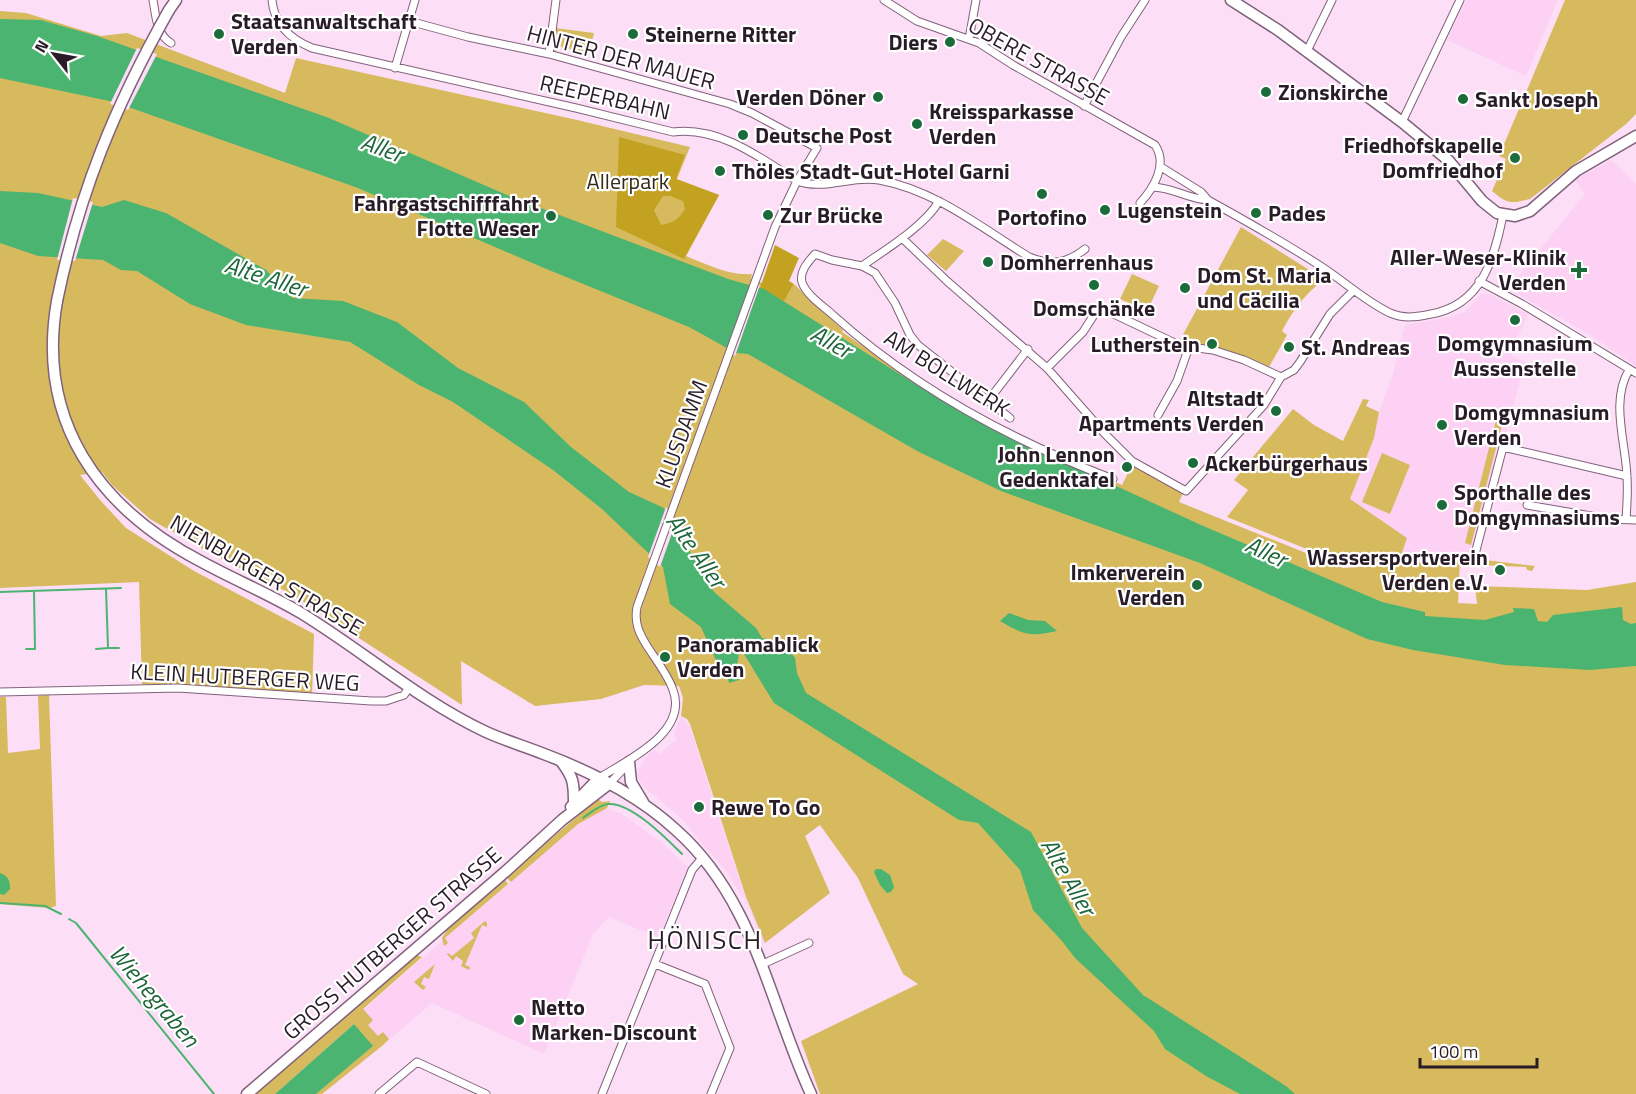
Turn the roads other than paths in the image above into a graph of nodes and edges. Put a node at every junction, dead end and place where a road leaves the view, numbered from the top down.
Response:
1 (153, 0) edge
2 (176, 0) edge
3 (272, 0) edge
4 (415, 0) edge
5 (556, 0) edge
6 (884, 0) edge
7 (976, 0) edge
8 (1145, 0) edge
9 (1231, 0) edge
10 (1332, 0) edge
11 (1460, 0) edge
12 (409, 21) junction
13 (969, 39) junction
14 (171, 43) dead end
15 (1307, 51) junction
16 (549, 54) junction
17 (395, 68) junction
18 (1084, 106) junction
19 (1402, 122) junction
20 (1636, 136) edge
21 (817, 148) joint
22 (1161, 167) junction
23 (798, 182) junction
24 (1152, 187) junction
25 (1208, 200) junction
26 (939, 201) junction
27 (1140, 202) dead end
28 (1503, 215) junction
29 (902, 238) junction
30 (1085, 249) dead end
31 (862, 266) junction
32 (1479, 281) junction
33 (1354, 290) junction
34 (1189, 347) junction
35 (1028, 349) junction
36 (1047, 368) junction
37 (1633, 372) edge
38 (1281, 377) junction
39 (988, 401) junction
40 (1158, 415) dead end
41 (1010, 418) dead end
42 (1627, 476) junction
43 (1113, 479) dead end
44 (1527, 505) dead end
45 (1626, 519) junction
46 (1636, 520) edge
47 (1474, 558) dead end
48 (639, 600) joint
49 (410, 686) junction
50 (0, 693) edge
51 (561, 760) junction
52 (630, 760) junction
53 (599, 778) junction
54 (610, 783) junction
55 (574, 802) junction
56 (645, 805) junction
57 (562, 820) junction
58 (703, 857) junction
59 (809, 943) dead end
60 (655, 963) junction
61 (762, 964) junction
62 (247, 1094) edge
63 (379, 1094) edge
64 (486, 1094) edge
65 (602, 1094) edge
66 (711, 1094) edge
67 (811, 1094) edge

1 - 14 street
2 - 49 main road, NIENBURGER STRASSE, bridge
3 - 17 street, REEPERBAHN
4 - 12 street
5 - 16 street
6 - 13 street, OBERE STRASSE
7 - 13 street
8 - 18 street
9 - 15 main road
10 - 15 street
11 - 19 street
12 - 16 street, HINTER DER MAUER
12 - 17 street
13 - 18 street, OBERE STRASSE
15 - 19 main road
16 - 21 street, HINTER DER MAUER
17 - 23 street, REEPERBAHN
18 - 22 street, OBERE STRASSE
19 - 28 main road
20 - 28 main road
21 - 23 street, KLUSDAMM
22 - 24 street
22 - 25 street
23 - 26 street
23 - 48 street, KLUSDAMM
24 - 25 street
24 - 27 street
25 - 33 street
26 - 29 street
26 - 30 street
28 - 32 street
29 - 31 street
29 - 35 street
31 - 39 street
31 - 43 street, AM BOLLWERK
32 - 33 street
32 - 37 street
33 - 38 street
34 - 36 street
34 - 38 street
34 - 40 street
35 - 36 street
35 - 39 street
36 - 38 street
37 - 42 street
39 - 41 street
42 - 45 street
42 - 47 street
44 - 45 street
45 - 46 street
48 - 52 street, GROSS HUTBERGER STRASSE
49 - 50 street, KLEIN HUTBERGER WEG
49 - 51 main road, NIENBURGER STRASSE
51 - 53 main road, NIENBURGER STRASSE
51 - 55 main road
52 - 53 street, GROSS HUTBERGER STRASSE
52 - 54 street, GROSS HUTBERGER STRASSE
52 - 56 main road
53 - 54 main road, NIENBURGER STRASSE
53 - 55 main road, GROSS HUTBERGER STRASSE
54 - 56 main road, NIENBURGER STRASSE
54 - 57 main road, GROSS HUTBERGER STRASSE
55 - 57 main road, GROSS HUTBERGER STRASSE
56 - 58 main road, NIENBURGER STRASSE
57 - 62 main road, GROSS HUTBERGER STRASSE
58 - 60 street
58 - 61 main road, NIENBURGER STRASSE
59 - 61 street
60 - 65 street
60 - 66 street
61 - 67 main road, NIENBURGER STRASSE
63 - 64 street

